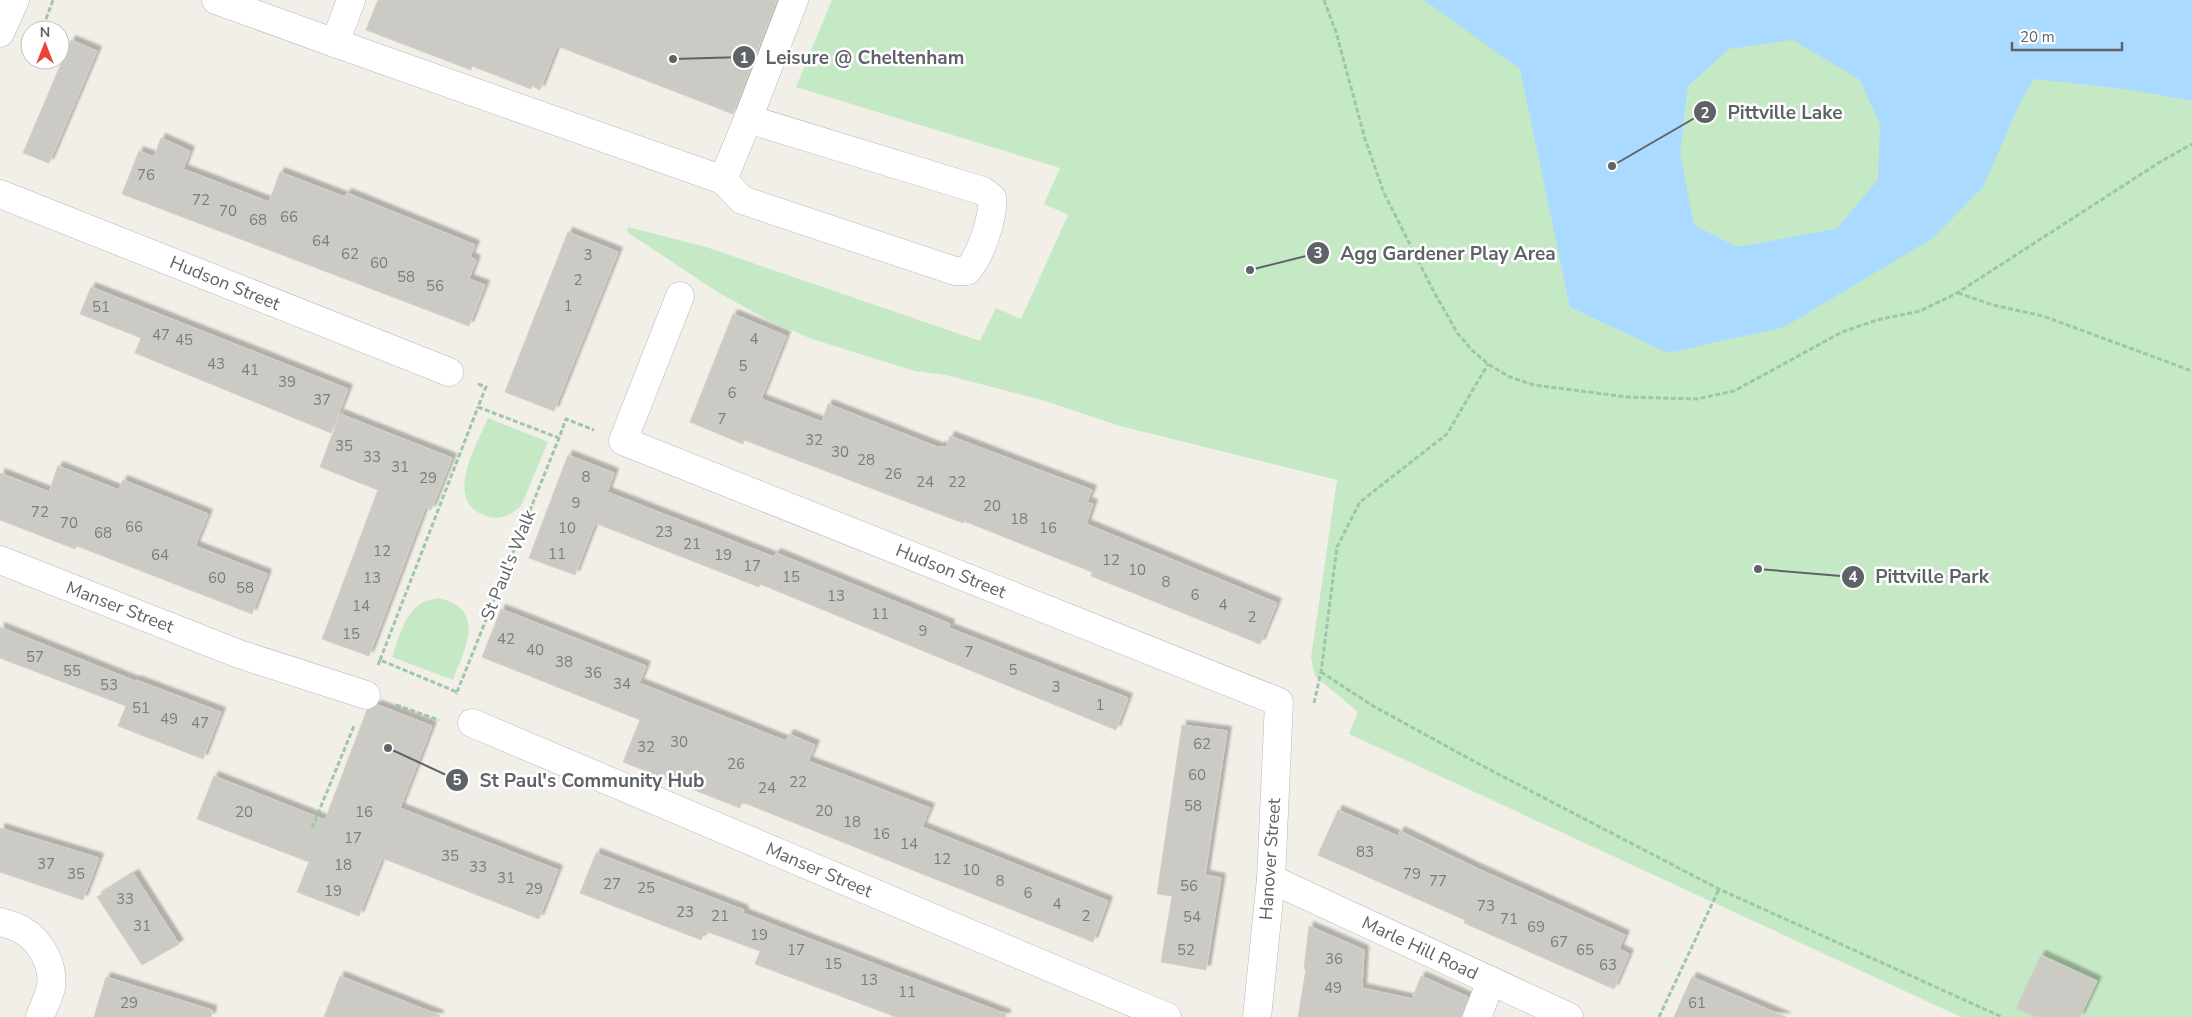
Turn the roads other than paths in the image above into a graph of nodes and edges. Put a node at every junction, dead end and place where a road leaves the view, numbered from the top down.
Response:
1 (15, 0) edge
2 (216, 0) edge
3 (351, 0) edge
4 (794, 0) edge
5 (0, 33) edge
6 (335, 43) junction
7 (748, 119) junction
8 (723, 180) junction
9 (0, 194) edge
10 (680, 296) dead end
11 (449, 372) road end
12 (0, 560) edge
13 (366, 696) road end
14 (1279, 702) joint
15 (472, 723) road end
16 (1270, 879) junction
17 (0, 922) edge
18 (1491, 981) junction
19 (40, 1017) edge
20 (1166, 1017) edge
21 (1257, 1017) edge
22 (1477, 1017) edge
23 (1569, 1017) edge

1 - 5 street
2 - 6 street
3 - 6 street
4 - 7 street
6 - 8 street
7 - 8 street
7 - 8 street
9 - 11 street, Hudson Street
10 - 14 street, Hudson Street
12 - 13 street, Manser Street
14 - 16 street, Hanover Street
15 - 20 street, Manser Street
16 - 18 street, Marle Hill Road
16 - 21 street, Hanover Street
17 - 19 street
18 - 22 street
18 - 23 street, Marle Hill Road

